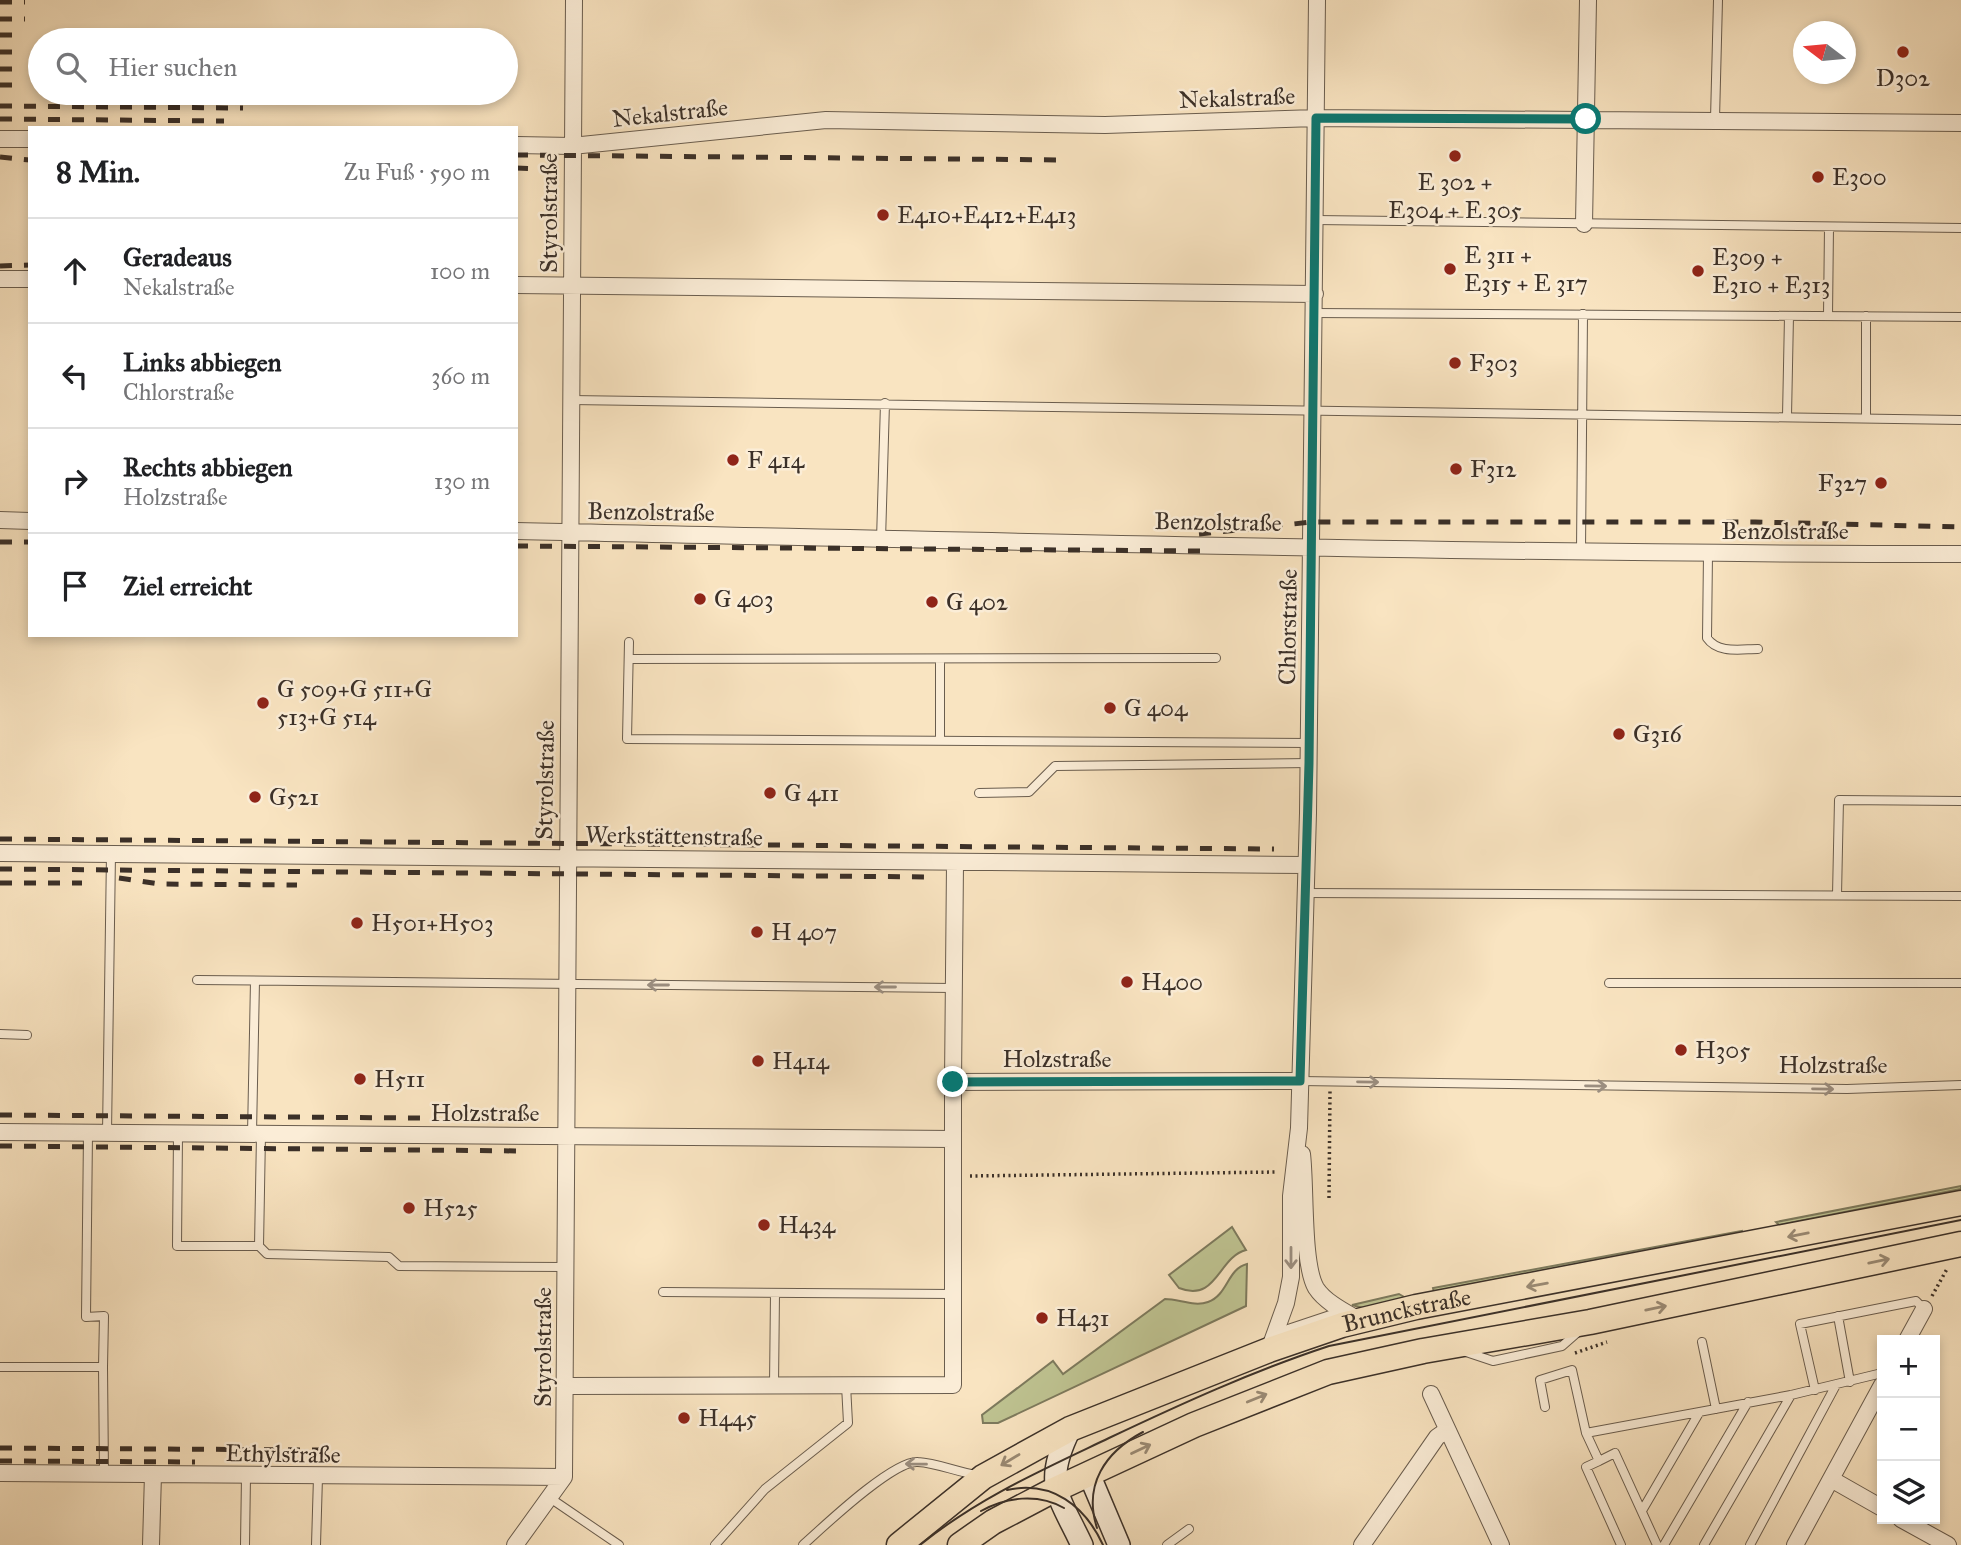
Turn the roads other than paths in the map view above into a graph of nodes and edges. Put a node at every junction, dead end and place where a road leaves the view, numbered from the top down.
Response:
1 (574, 0) edge
2 (1317, 0) edge
3 (1588, 0) edge
4 (1718, 0) edge
5 (1316, 118) junction
6 (1586, 119) junction
7 (1715, 119) junction
8 (1961, 123) edge
9 (0, 139) edge
10 (28, 139) edge
11 (518, 145) edge
12 (572, 146) junction
13 (1315, 220) junction
14 (1584, 224) junction
15 (1829, 228) junction
16 (1961, 228) edge
17 (0, 279) edge
18 (28, 279) edge
19 (518, 285) edge
20 (571, 286) junction
21 (1315, 294) junction
22 (1314, 313) junction
23 (1583, 314) junction
24 (1789, 316) junction
25 (1828, 316) junction
26 (1866, 316) junction
27 (1961, 317) edge
28 (571, 400) junction
29 (885, 403) junction
30 (1314, 408) junction
31 (1582, 412) junction
32 (1787, 416) junction
33 (1866, 418) junction
34 (1961, 419) edge
35 (0, 520) edge
36 (28, 521) edge
37 (518, 531) edge
38 (570, 532) junction
39 (881, 540) junction
40 (1312, 545) junction
41 (1581, 551) junction
42 (1708, 554) junction
43 (1961, 554) edge
44 (629, 642) dead end
45 (1758, 649) dead end
46 (1216, 658) dead end
47 (629, 659) junction
48 (940, 659) junction
49 (940, 739) junction
50 (1309, 743) junction
51 (1309, 763) junction
52 (979, 793) dead end
53 (1961, 801) edge
54 (0, 853) edge
55 (111, 853) junction
56 (567, 857) junction
57 (955, 864) junction
58 (1305, 865) junction
59 (1304, 893) junction
60 (1837, 895) junction
61 (1961, 896) edge
62 (197, 980) dead end
63 (256, 981) junction
64 (1609, 983) dead end
65 (1961, 984) edge
66 (569, 985) junction
67 (954, 988) junction
68 (0, 1034) edge
69 (27, 1035) dead end
70 (1300, 1081) junction
71 (953, 1082) junction
72 (1961, 1085) edge
73 (0, 1132) edge
74 (88, 1133) junction
75 (107, 1133) junction
76 (178, 1133) junction
77 (257, 1134) junction
78 (569, 1136) junction
79 (953, 1139) junction
80 (1300, 1189) junction
81 (1961, 1203) edge
82 (259, 1246) junction
83 (1955, 1254) edge
84 (566, 1267) junction
85 (663, 1292) dead end
86 (775, 1293) junction
87 (953, 1294) junction
88 (1924, 1309) joint
89 (1838, 1316) junction
90 (1351, 1322) junction
91 (1910, 1335) edge
92 (1702, 1342) dead end
93 (1269, 1350) junction
94 (0, 1367) edge
95 (103, 1367) junction
96 (1877, 1374) edge
97 (1850, 1382) junction
98 (774, 1385) junction
99 (846, 1385) junction
100 (1836, 1385) junction
101 (566, 1386) junction
102 (1815, 1390) junction
103 (1431, 1394) dead end
104 (1877, 1394) edge
105 (1791, 1395) junction
106 (1748, 1402) junction
107 (1545, 1407) dead end
108 (1716, 1409) junction
109 (1699, 1413) junction
110 (1070, 1429) junction
111 (1447, 1430) junction
112 (1586, 1433) junction
113 (1599, 1461) junction
114 (0, 1473) edge
115 (104, 1474) junction
116 (153, 1474) junction
117 (1089, 1474) junction
118 (246, 1476) junction
119 (983, 1476) junction
120 (318, 1477) junction
121 (564, 1477) junction
122 (1831, 1479) junction
123 (1055, 1490) junction
124 (550, 1498) junction
125 (1877, 1505) edge
126 (1643, 1509) junction
127 (1910, 1524) edge
128 (1189, 1529) dead end
129 (151, 1545) edge
130 (244, 1545) edge
131 (316, 1545) edge
132 (515, 1545) edge
133 (619, 1545) edge
134 (715, 1545) edge
135 (803, 1545) edge
136 (899, 1545) edge
137 (960, 1545) edge
138 (1082, 1545) edge
139 (1119, 1545) edge
140 (1167, 1545) edge
141 (1363, 1545) edge
142 (1501, 1545) edge
143 (1621, 1545) edge
144 (1657, 1545) edge
145 (1664, 1545) edge
146 (1704, 1545) edge
147 (1750, 1545) edge
148 (1795, 1545) edge
149 (1948, 1545) edge

1 - 12 street, Styrolstraße
2 - 5 street, Chlorstraße
3 - 6 street
4 - 7 lane
5 - 6 street, Nekalstraße
5 - 12 street, Nekalstraße
5 - 13 street, Chlorstraße
6 - 7 street, Nekalstraße
6 - 14 street
7 - 8 street, Nekalstraße
9 - 10 street
11 - 12 street, Nekalstraße
12 - 20 street, Styrolstraße
13 - 14 lane
13 - 21 street, Chlorstraße
14 - 15 lane
15 - 16 lane
15 - 25 lane
17 - 18 street
19 - 20 street
20 - 21 street
20 - 28 street, Styrolstraße
21 - 22 street, Chlorstraße
22 - 23 lane
22 - 30 street, Chlorstraße
23 - 24 lane
23 - 31 lane
24 - 25 lane
24 - 32 lane
25 - 26 lane
26 - 27 lane
26 - 33 lane
28 - 29 lane
28 - 38 street, Styrolstraße
29 - 30 lane
29 - 39 lane
30 - 31 lane
30 - 40 street, Chlorstraße
31 - 32 lane
31 - 41 lane
32 - 33 lane
33 - 34 lane
35 - 36 street
37 - 38 street, Benzolstraße
38 - 39 street, Benzolstraße
38 - 56 street, Styrolstraße
39 - 40 street, Benzolstraße
40 - 41 street, Benzolstraße
40 - 50 street, Chlorstraße
41 - 42 street, Benzolstraße
42 - 43 street, Benzolstraße
42 - 45 lane
44 - 47 lane
46 - 48 lane
47 - 48 lane
47 - 49 lane
48 - 49 lane
49 - 50 lane
50 - 51 street, Chlorstraße
51 - 52 lane
51 - 58 street, Chlorstraße
53 - 60 lane
54 - 55 street, Werkstättenstraße
55 - 56 street, Werkstättenstraße
55 - 75 lane
56 - 57 street, Werkstättenstraße
56 - 66 street, Styrolstraße
57 - 58 street, Werkstättenstraße
57 - 67 street
58 - 59 street, Chlorstraße
59 - 60 lane
59 - 70 street, Chlorstraße
60 - 61 lane
62 - 63 lane
63 - 66 lane
63 - 77 lane
64 - 65 lane
67 -> 66 lane
66 - 78 street, Styrolstraße
67 - 71 street
68 - 69 lane
70 - 71 street, Holzstraße
70 -> 72 lane, Holzstraße
70 - 80 street, Chlorstraße
71 - 79 street
73 - 74 street, Holzstraße
74 - 75 street, Holzstraße
74 - 95 lane
75 - 76 street, Holzstraße
76 - 77 street, Holzstraße
76 - 82 lane
77 - 78 street, Holzstraße
77 - 82 lane
78 - 79 street, Holzstraße
78 - 84 street, Styrolstraße
79 - 87 street
80 - 90 street
80 -> 93 street
81 -> 90 main road, Brunckstraße
82 - 84 lane
117 -> 83 main road, Brunckstraße
84 - 101 street, Styrolstraße
85 - 86 lane
86 - 87 lane
86 - 98 lane
87 - 99 street
88 - 89 lane
88 - 91 street
89 - 97 lane
89 - 102 lane
90 - 93 main road, Brunckstraße
92 - 108 lane
93 - 110 main road, Brunckstraße
94 - 95 lane
95 - 115 lane
96 - 97 lane
97 - 100 lane
98 - 99 street
98 - 101 street
99 - 134 lane
100 - 102 lane
100 - 147 lane
101 - 121 street, Styrolstraße
102 - 105 lane
103 - 111 street
104 - 122 street
105 - 106 lane
105 - 146 lane
106 - 108 lane
106 - 145 lane
107 - 112 lane
108 - 109 lane
109 - 112 lane
109 - 126 lane
110 -> 119 main road, Brunckstraße
110 - 123 main road
111 - 141 street
111 - 142 street
112 - 113 lane
113 - 126 lane
113 - 143 lane
114 - 115 street, Ethylstraße
115 - 116 street, Ethylstraße
116 - 118 street, Ethylstraße
116 - 129 street
117 - 123 main road, Brunckstraße
117 - 139 main road
118 - 120 street, Ethylstraße
118 - 130 lane
119 -> 135 lane
119 - 136 main road, Brunckstraße
120 - 121 street, Ethylstraße
120 - 131 lane
121 - 124 street
122 - 125 street
122 - 148 street
123 - 137 main road, Brunckstraße
123 - 138 main road
124 - 132 street
124 - 133 lane
126 - 144 lane
127 - 149 street
128 - 140 lane

